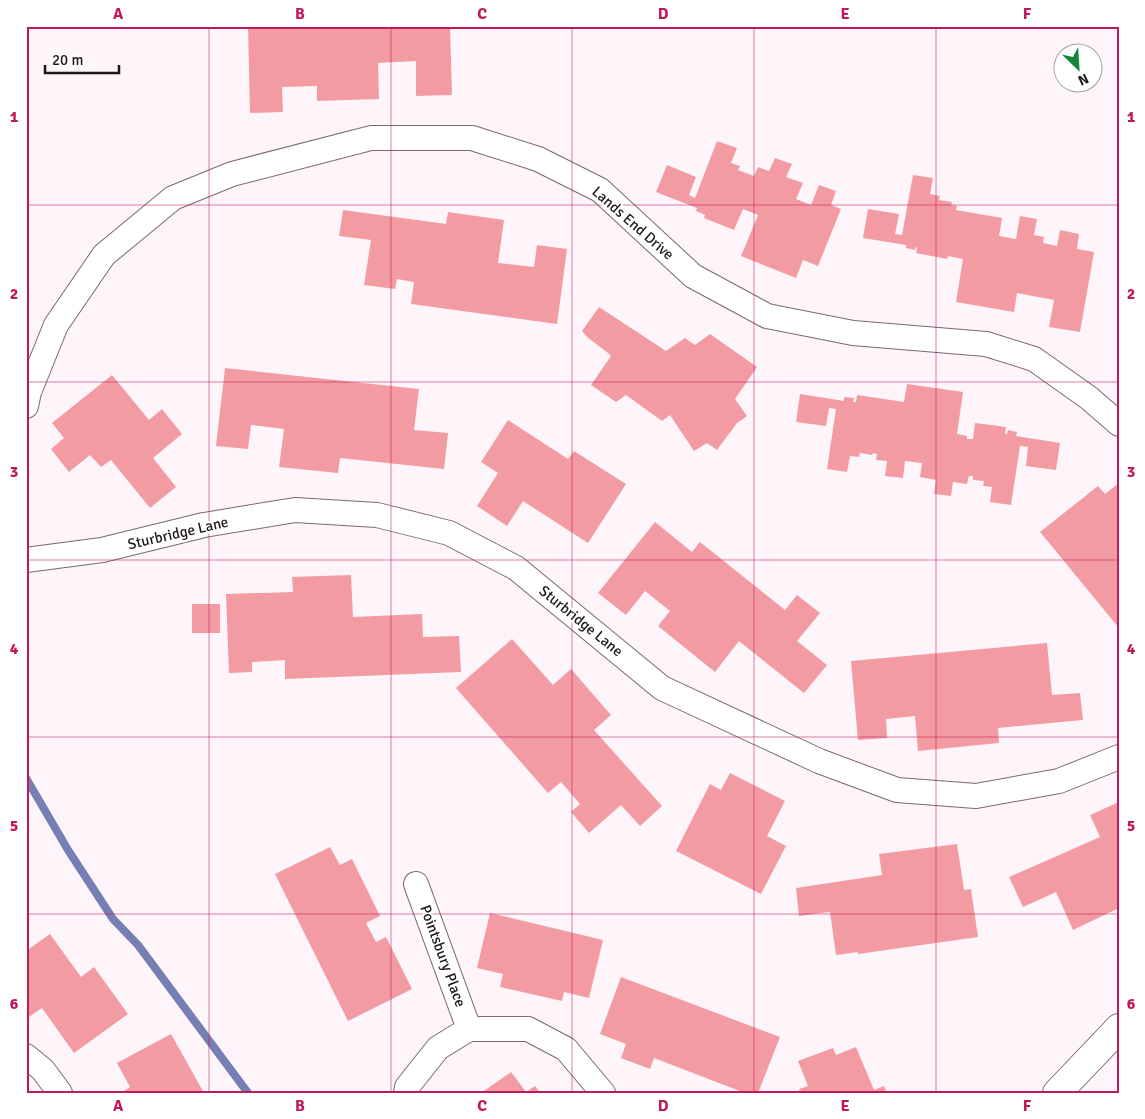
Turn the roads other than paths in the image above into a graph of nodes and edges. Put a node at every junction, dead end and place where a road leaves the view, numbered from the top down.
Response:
1 (26, 406) edge
2 (1119, 424) edge
3 (26, 550) edge
4 (27, 560) edge
5 (1119, 757) edge
6 (416, 884) dead end
7 (1119, 1028) edge
8 (469, 1029) junction
9 (26, 1056) edge
10 (60, 1093) edge
11 (406, 1093) edge
12 (602, 1093) edge
13 (1057, 1093) edge

1 - 2 street, Lands End Drive
3 - 4 street
4 - 5 street, Sturbridge Lane
6 - 8 street, Pointsbury Place
7 - 13 street
8 - 11 street
8 - 12 street
9 - 10 street

